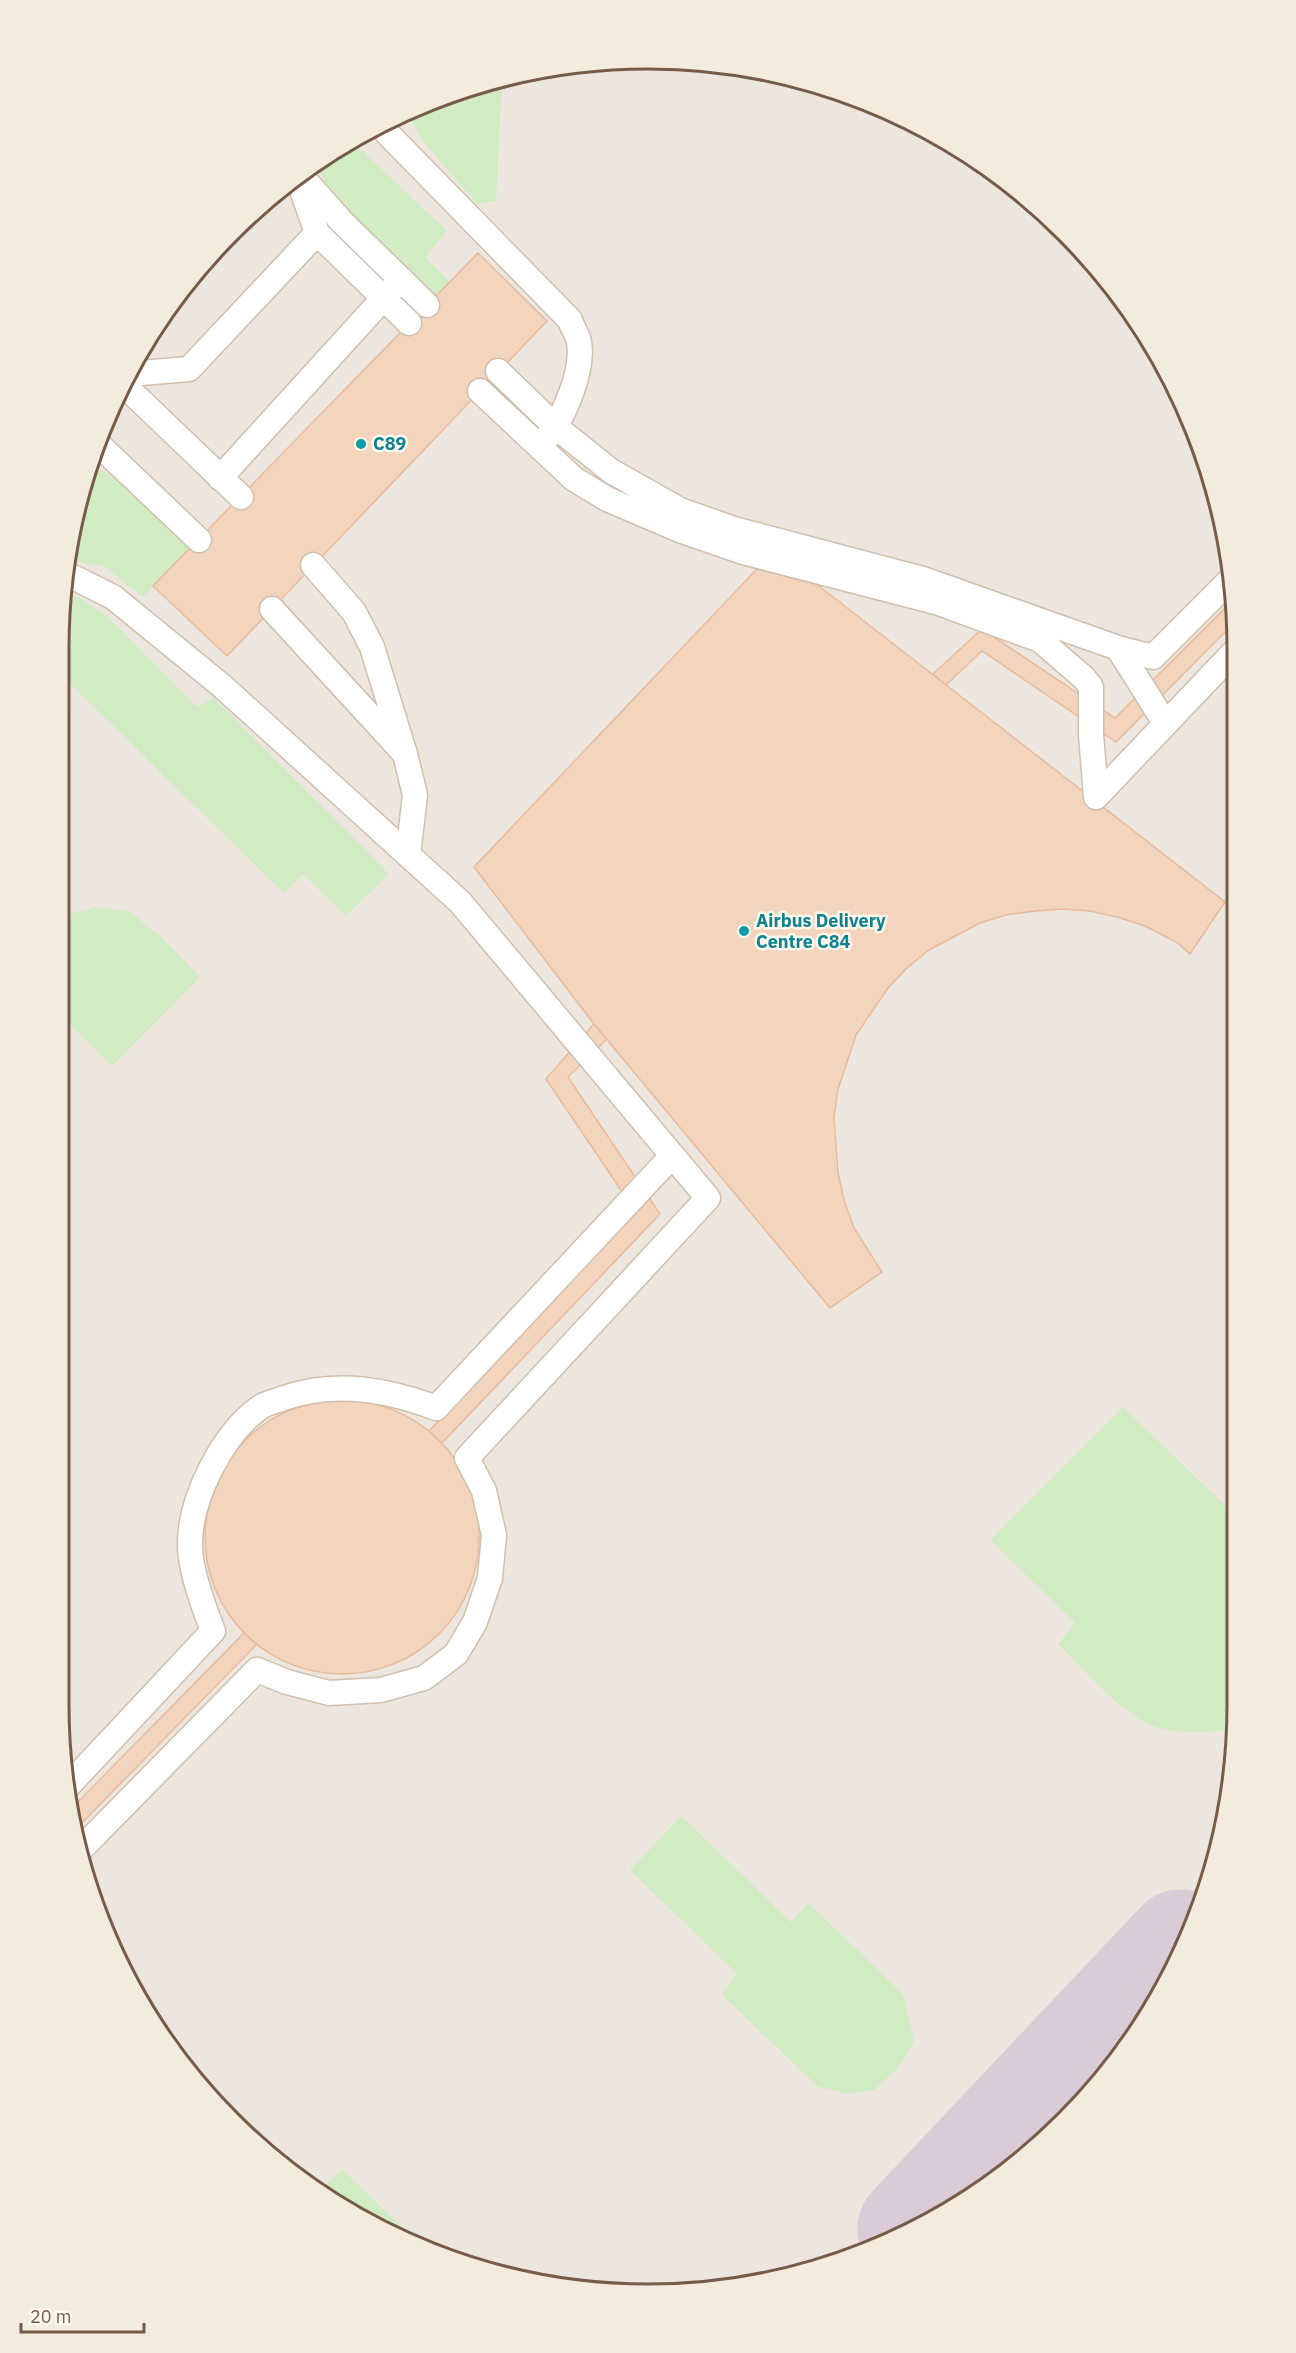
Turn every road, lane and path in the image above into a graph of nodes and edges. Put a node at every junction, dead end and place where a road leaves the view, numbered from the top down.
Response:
1 (386, 132) edge
2 (305, 182) edge
3 (301, 185) edge
4 (317, 232) junction
5 (401, 279) junction
6 (384, 298) junction
7 (427, 305) dead end
8 (410, 323) dead end
9 (498, 372) dead end
10 (139, 373) edge
11 (130, 391) edge
12 (480, 391) dead end
13 (556, 427) junction
14 (539, 447) junction
15 (104, 450) edge
16 (220, 478) junction
17 (241, 497) dead end
18 (198, 540) dead end
19 (314, 566) dead end
20 (73, 577) edge
21 (1224, 586) edge
22 (272, 609) dead end
23 (1118, 648) junction
24 (1227, 659) edge
25 (1165, 723) junction
26 (405, 754) junction
27 (408, 855) junction
28 (672, 1156) junction
29 (74, 1780) edge
30 (86, 1844) edge

1 - 13 lane
2 - 5 lane
3 - 4 lane
4 - 6 lane
4 - 10 lane
5 - 6 lane
5 - 7 lane
6 - 8 lane
6 - 16 lane
9 - 13 lane
11 - 16 lane
12 - 14 lane
13 - 14 lane
13 - 23 lane
14 - 25 lane
15 - 18 lane
16 - 17 lane
19 - 26 lane
20 - 27 lane
21 - 23 lane
22 - 26 lane
23 - 25 lane
24 - 25 lane
26 - 27 lane
27 - 28 lane
28 - 29 lane
28 - 30 lane

